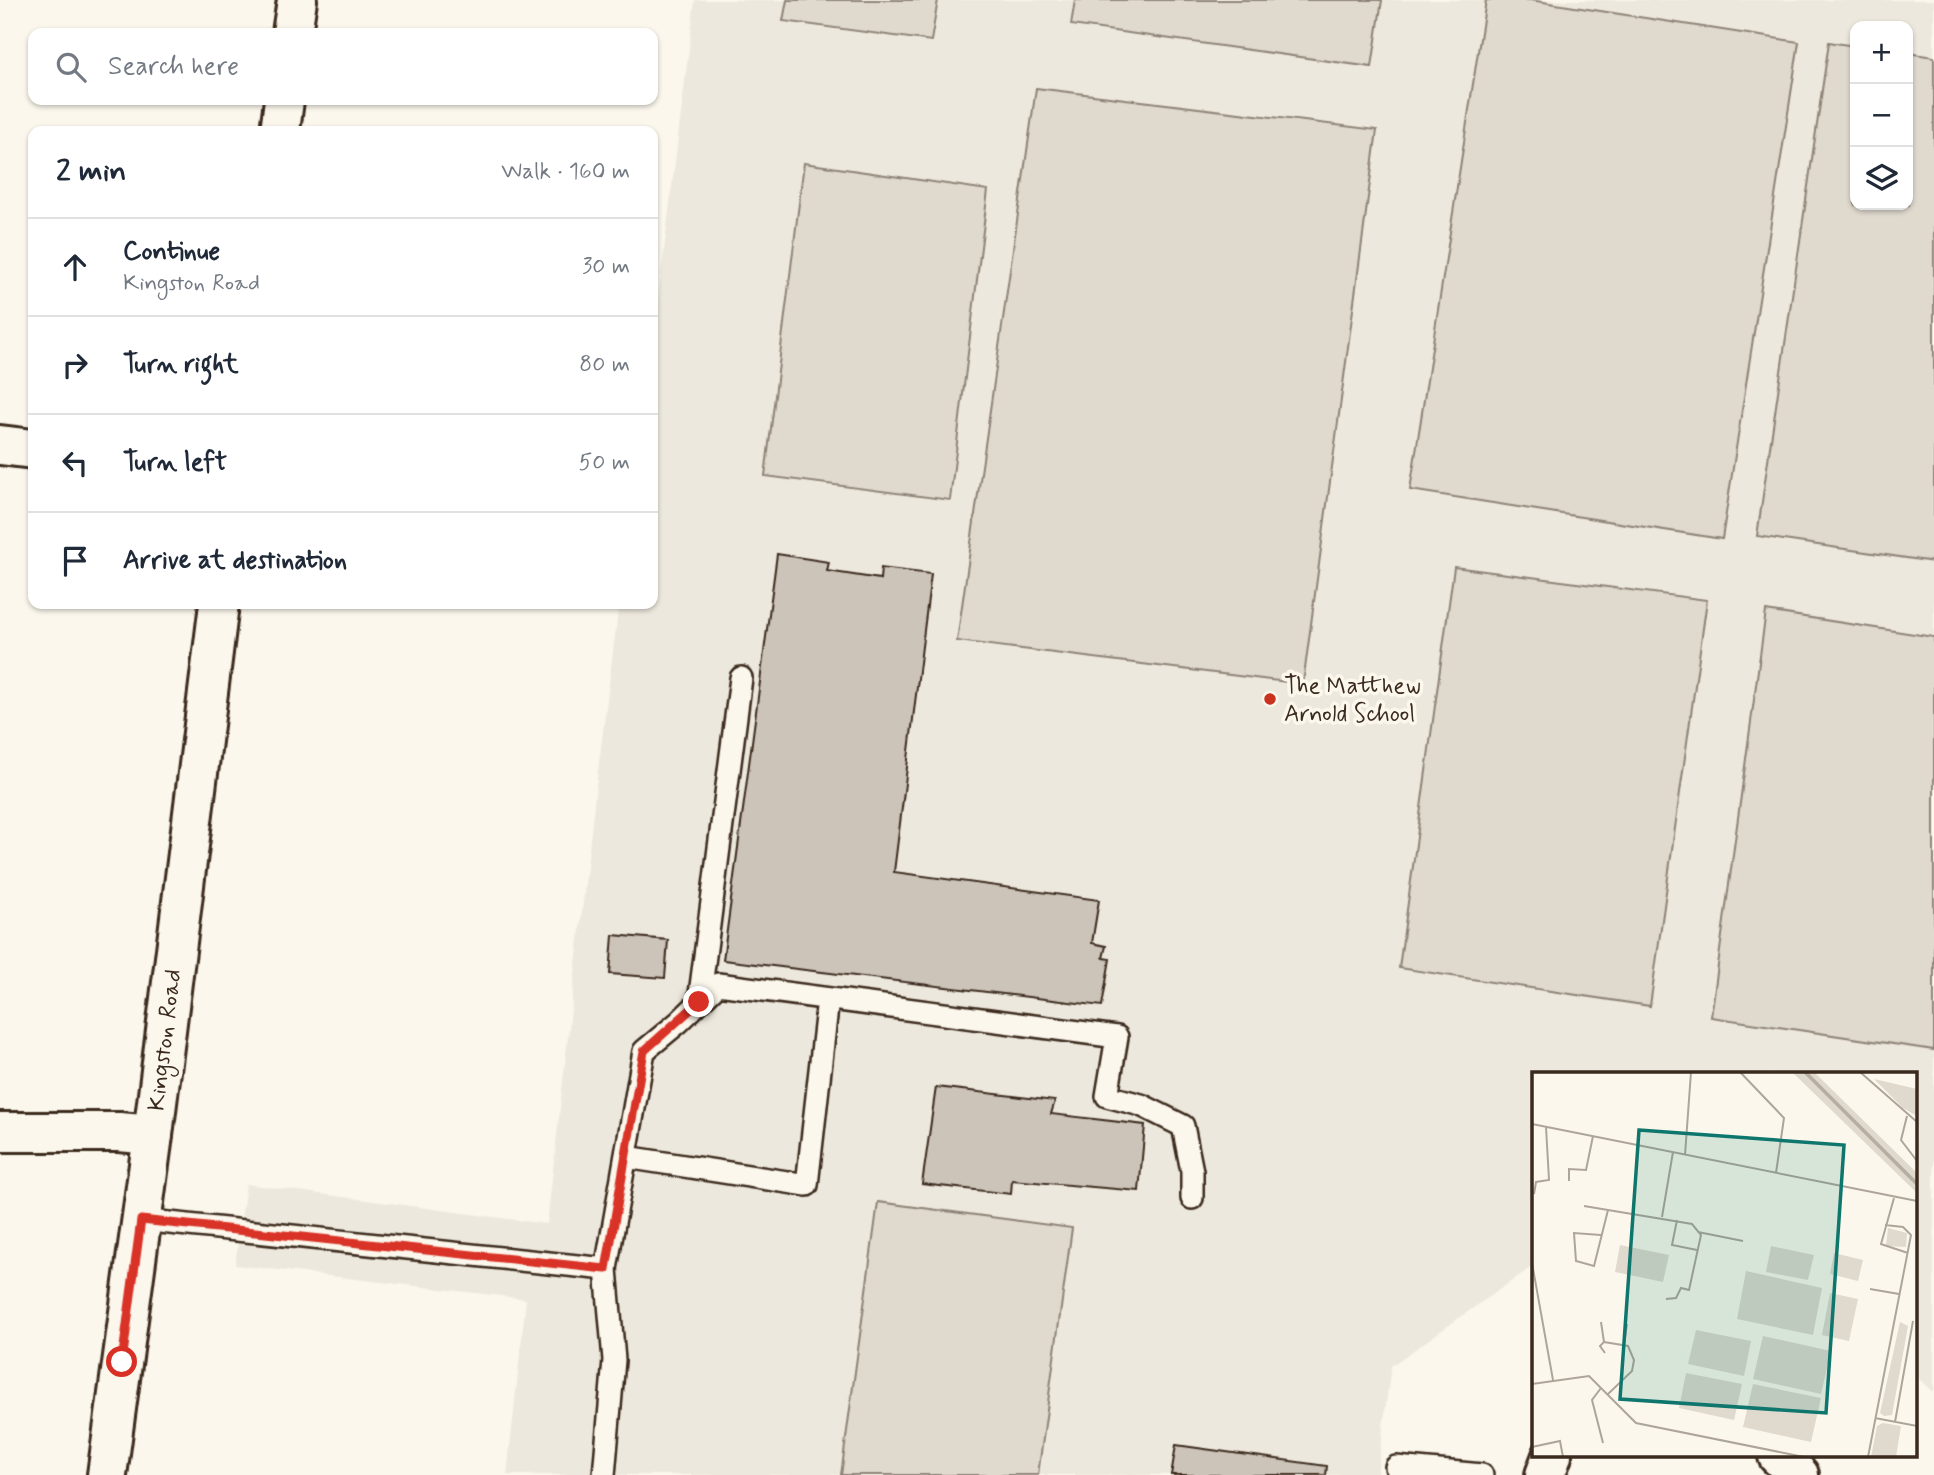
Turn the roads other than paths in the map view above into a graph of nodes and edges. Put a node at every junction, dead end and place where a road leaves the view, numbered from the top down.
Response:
1 (297, 0) edge
2 (293, 28) edge
3 (283, 105) edge
4 (280, 126) edge
5 (0, 445) edge
6 (28, 448) edge
7 (218, 609) edge
8 (741, 678) dead end
9 (828, 999) junction
10 (699, 1002) junction
11 (0, 1132) edge
12 (153, 1135) junction
13 (626, 1157) junction
14 (1192, 1198) dead end
15 (141, 1220) junction
16 (606, 1269) junction
17 (1551, 1458) edge
18 (1780, 1458) edge
19 (1396, 1467) dead end
20 (107, 1475) edge
21 (604, 1475) edge
22 (1482, 1475) edge
23 (1545, 1475) edge
24 (1800, 1475) edge

1 - 2 street
3 - 4 street
5 - 6 street
7 - 12 street, Kingston Road
8 - 10 lane
9 - 10 lane
9 - 13 lane
9 - 14 lane
10 - 13 lane
11 - 12 street
12 - 15 street, Kingston Road
13 - 16 lane
15 - 16 lane
15 - 20 street, Kingston Road
16 - 21 lane
17 - 23 street
18 - 24 street
19 - 22 lane

